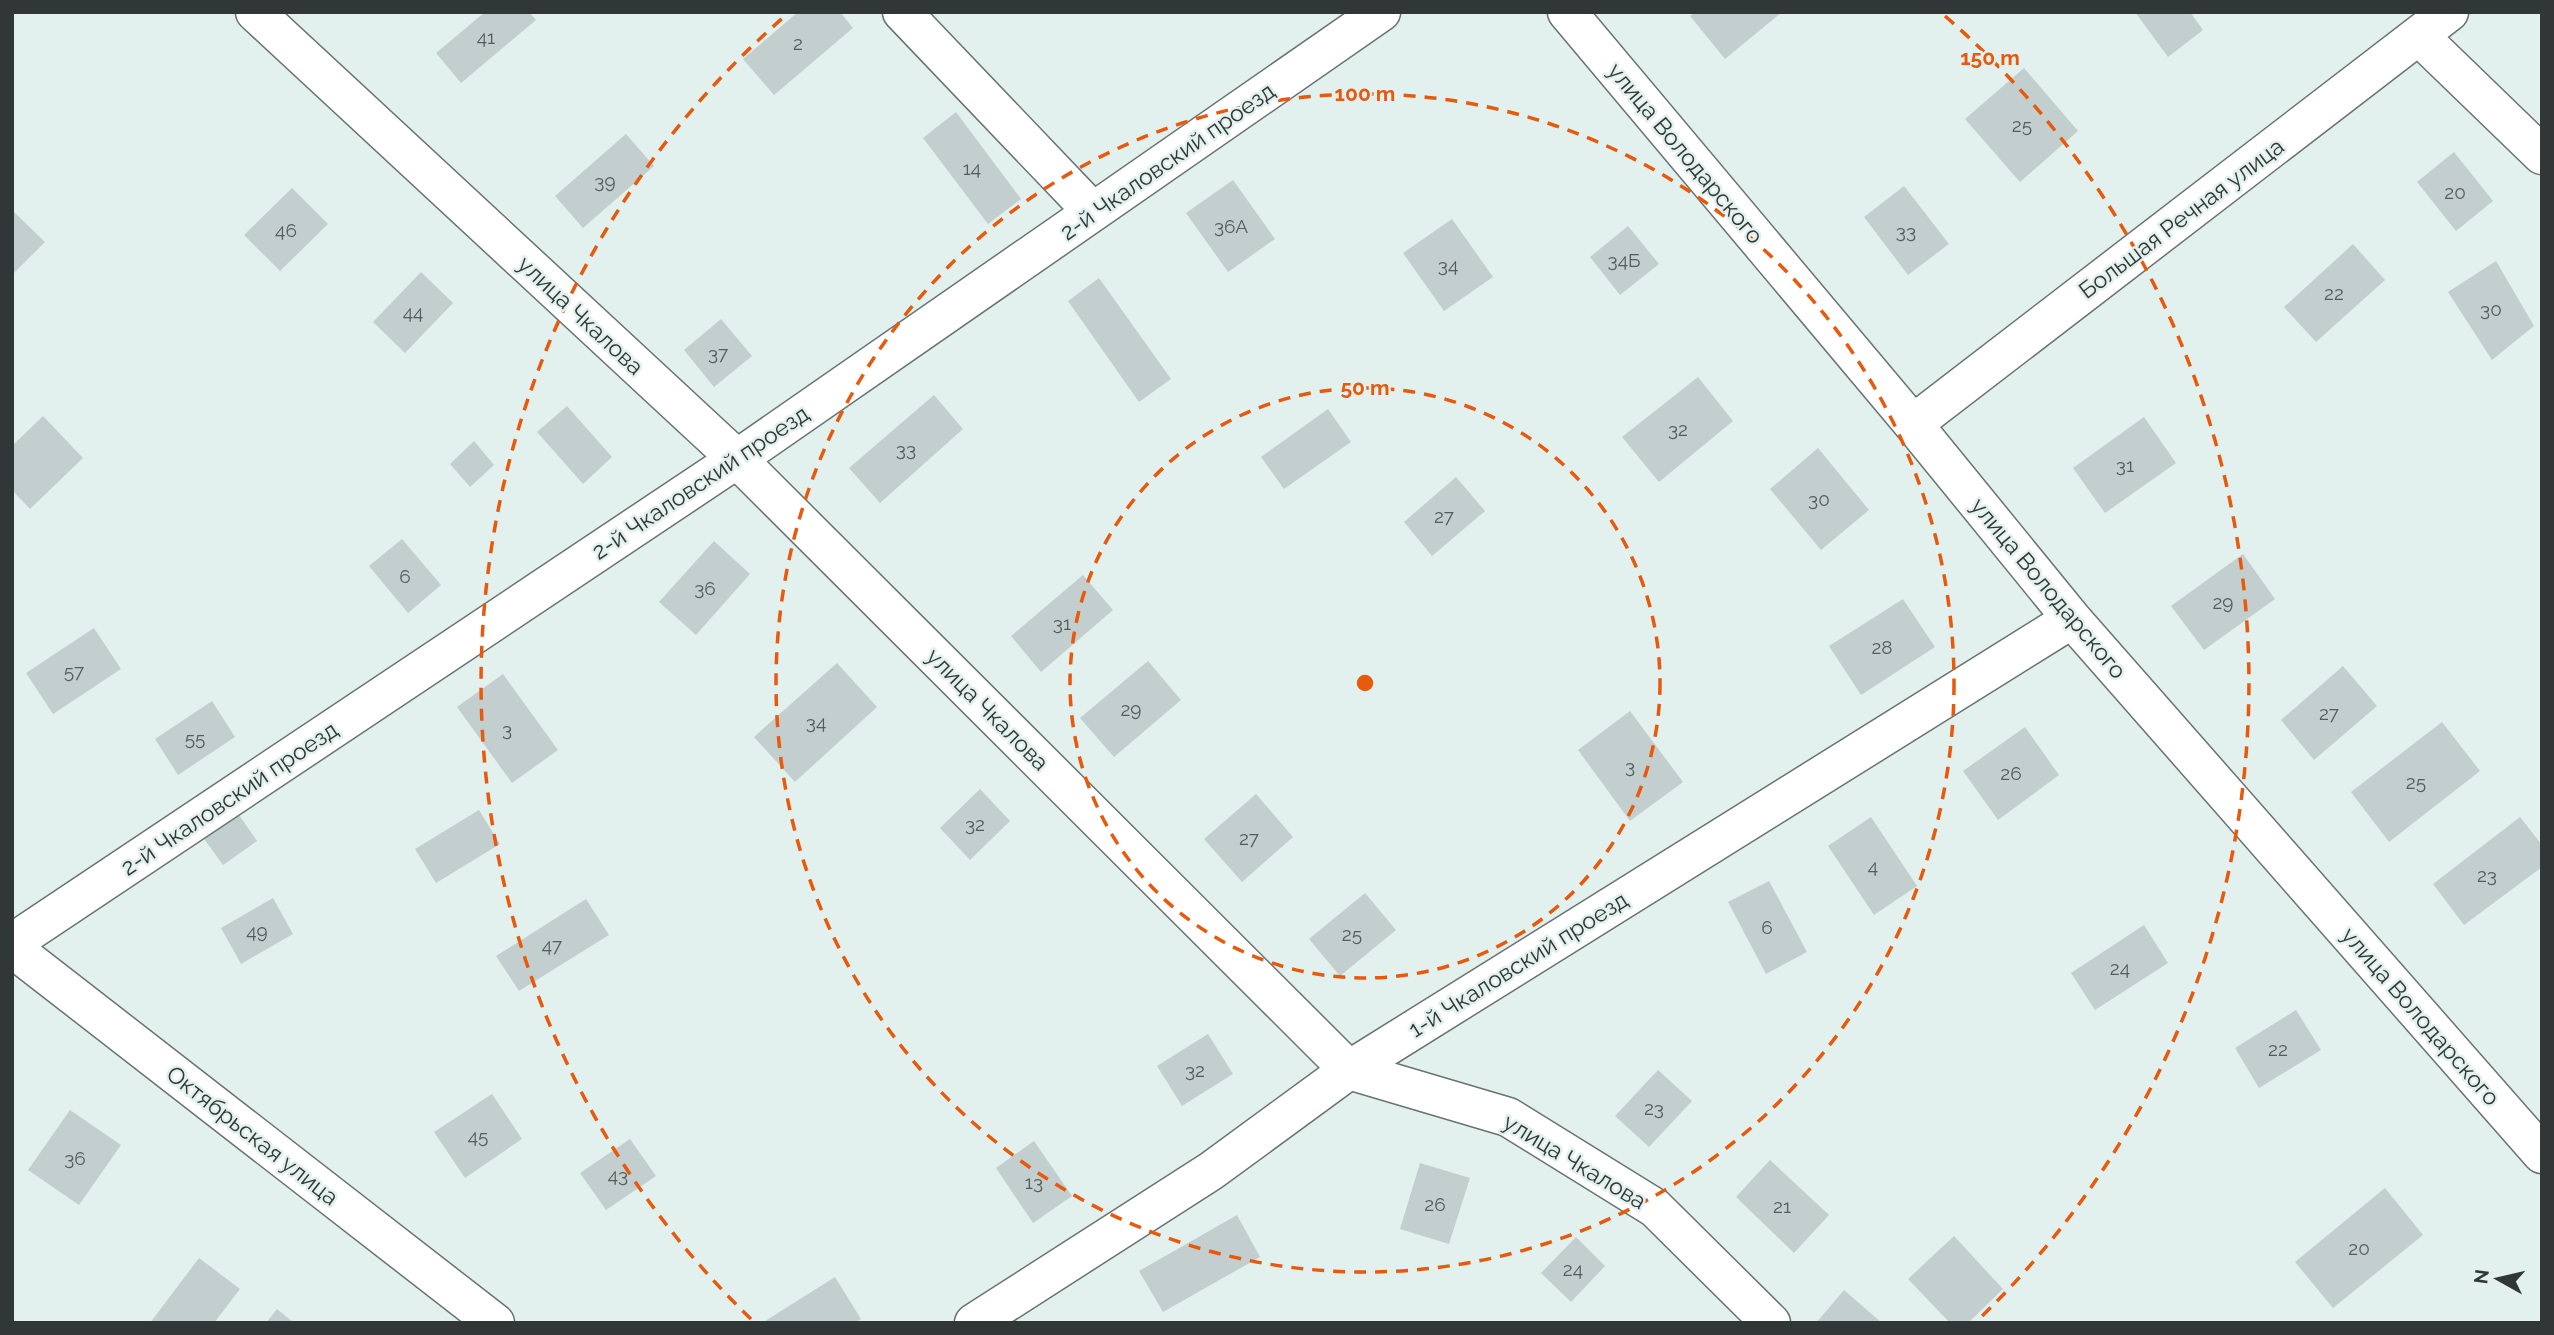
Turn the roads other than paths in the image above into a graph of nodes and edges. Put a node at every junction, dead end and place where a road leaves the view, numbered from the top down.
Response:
1 (255, 12) edge
2 (902, 12) edge
3 (1381, 12) edge
4 (1567, 12) edge
5 (2449, 12) edge
6 (2419, 36) junction
7 (2542, 155) edge
8 (1093, 212) junction
9 (1913, 424) junction
10 (737, 459) junction
11 (2072, 619) junction
12 (12, 946) edge
13 (1349, 1070) junction
14 (2542, 1154) edge
15 (495, 1323) edge
16 (974, 1323) edge
17 (1770, 1323) edge

1 - 10 street, улица Чкалова
2 - 8 street
3 - 8 street, 2-й Чкаловский проезд
4 - 9 street, улица Володарского
5 - 6 street, Большая Речная улица
6 - 7 street
6 - 9 street, Большая Речная улица
8 - 10 street, 2-й Чкаловский проезд
9 - 11 street, улица Володарского
10 - 12 street, 2-й Чкаловский проезд
10 - 13 street, улица Чкалова
11 - 13 street, 1-й Чкаловский проезд
11 - 14 street, улица Володарского
12 - 15 street, Октябрьская улица
13 - 16 street, 1-й Чкаловский проезд
13 - 17 street, улица Чкалова

